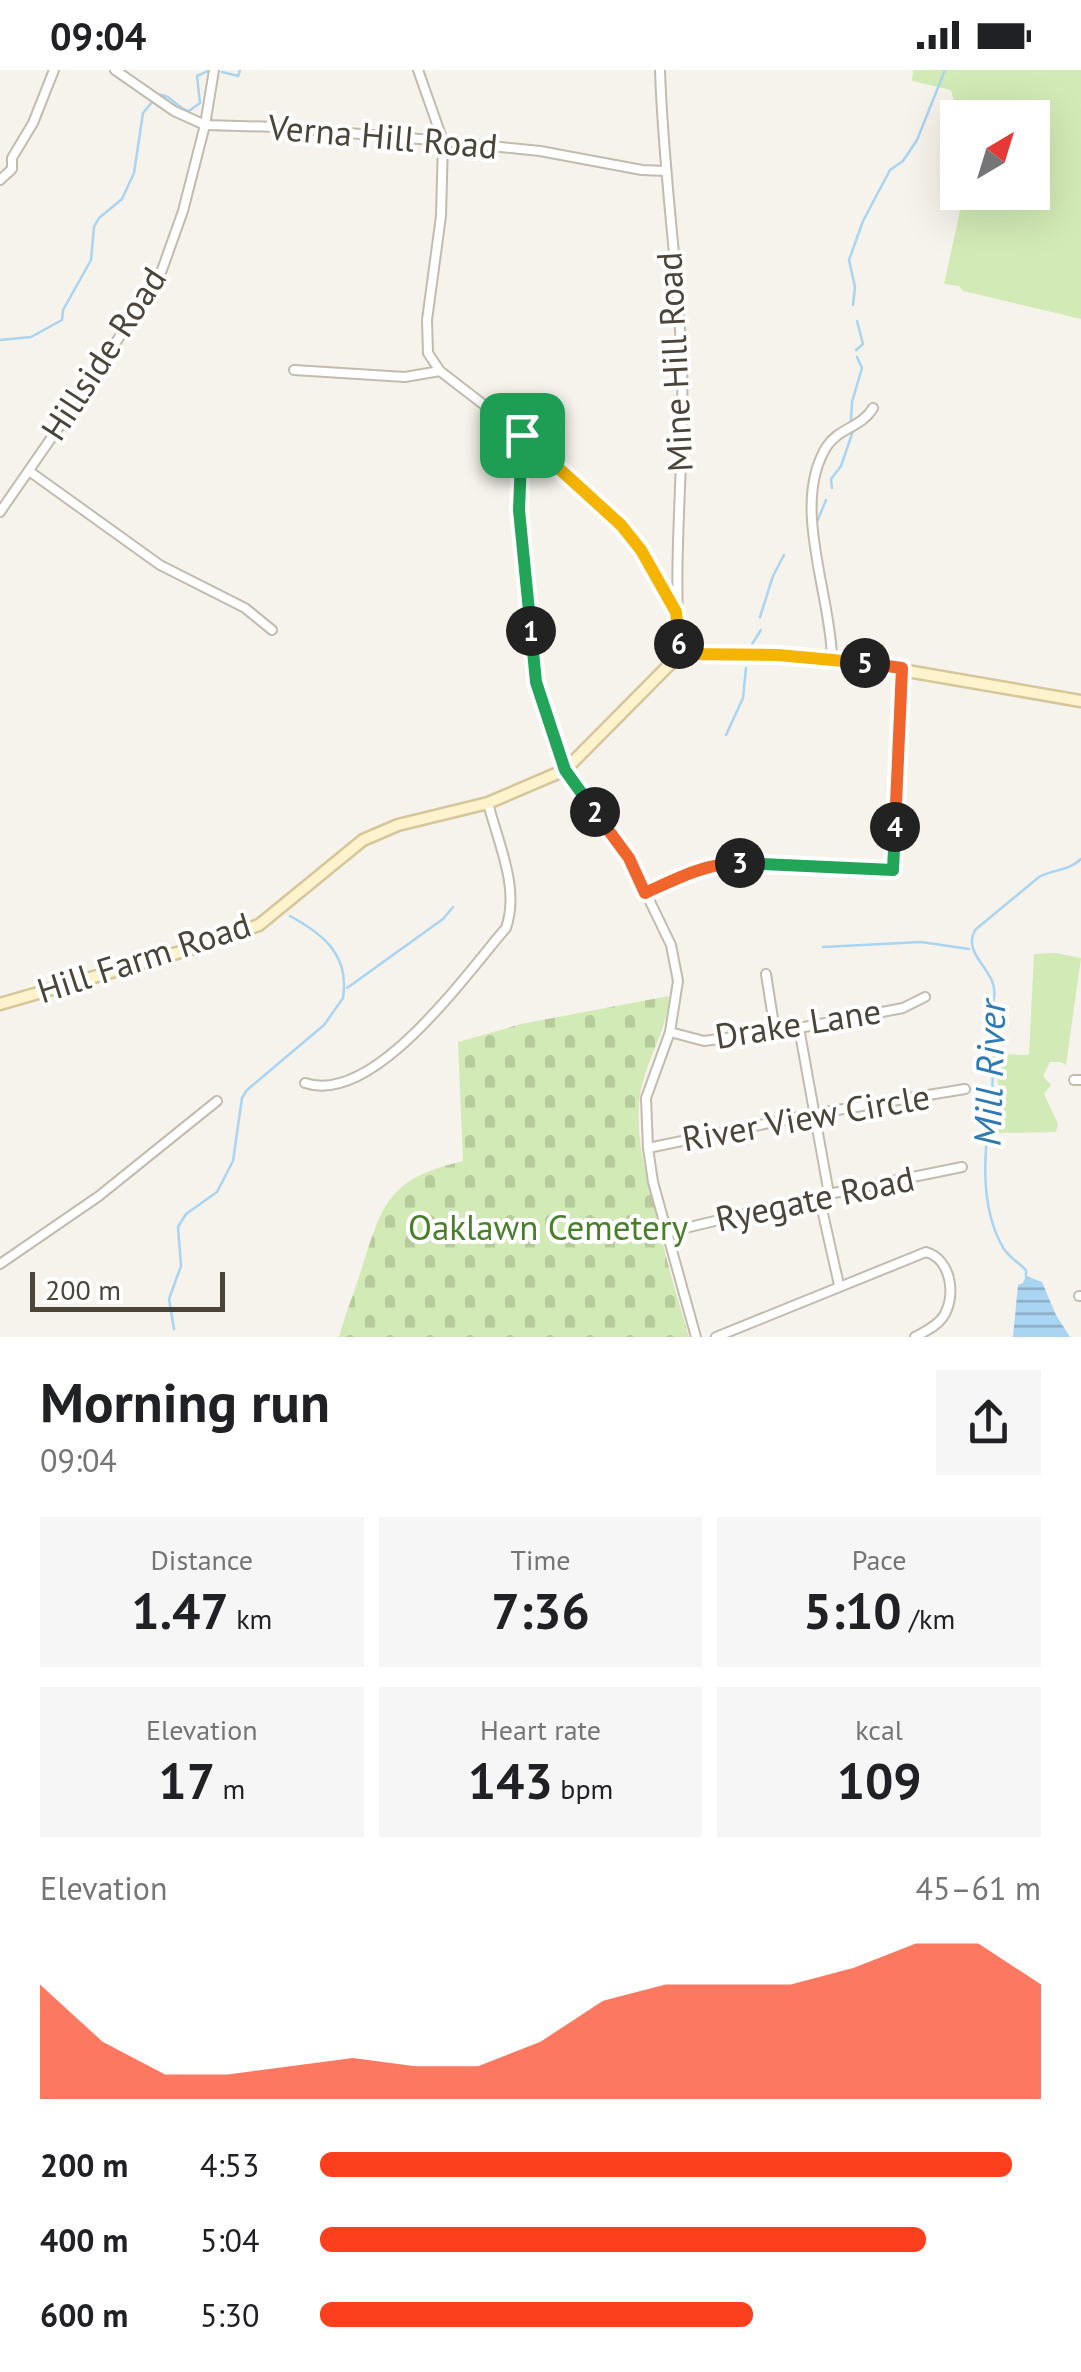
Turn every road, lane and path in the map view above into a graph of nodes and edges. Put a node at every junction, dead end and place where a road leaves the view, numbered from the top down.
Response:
1 (54, 70) edge
2 (114, 70) edge
3 (214, 70) edge
4 (418, 70) edge
5 (660, 70) edge
6 (205, 125) junction
7 (443, 141) junction
8 (7, 157) edge
9 (666, 170) junction
10 (0, 180) edge
11 (294, 370) dead end
12 (440, 370) junction
13 (873, 408) dead end
14 (522, 435) junction
15 (29, 471) junction
16 (0, 512) edge
17 (676, 612) junction
18 (272, 630) dead end
19 (680, 654) junction
20 (832, 658) junction
21 (902, 668) junction
22 (1081, 701) edge
23 (565, 770) junction
24 (488, 803) junction
25 (645, 893) junction
26 (766, 974) dead end
27 (925, 998) dead end
28 (0, 1004) edge
29 (800, 1028) junction
30 (670, 1032) junction
31 (775, 1032) junction
32 (305, 1083) dead end
33 (965, 1090) dead end
34 (218, 1101) dead end
35 (813, 1114) junction
36 (648, 1148) junction
37 (962, 1167) dead end
38 (824, 1195) junction
39 (669, 1232) junction
40 (0, 1264) edge
41 (839, 1285) junction
42 (696, 1337) edge
43 (716, 1337) edge
44 (916, 1337) edge

1 - 8 street
2 - 6 street, Verna Hill Road
3 - 6 street, Hillside Road
4 - 7 street
5 - 9 street, Mine Hill Road
6 - 7 street, Verna Hill Road
6 - 15 street, Hillside Road
7 - 9 street, Verna Hill Road
7 - 12 street
8 - 10 street
9 - 17 street, Mine Hill Road
11 - 12 street
12 - 14 street
13 - 20 street
14 - 17 street
14 - 23 street
15 - 16 street, Hillside Road
15 - 18 street
17 - 19 street, Mine Hill Road
19 - 20 main road
19 - 23 main road, Hill Farm Road
20 - 21 main road
21 - 22 main road
21 - 25 street
23 - 24 main road, Hill Farm Road
23 - 25 street
24 - 28 main road, Hill Farm Road
24 - 32 street
25 - 30 street
26 - 31 street
27 - 29 street, Drake Lane
29 - 31 street, Drake Lane
29 - 35 street
30 - 31 street, Drake Lane
30 - 36 street
33 - 35 street, River View Circle
34 - 40 street
35 - 36 street, River View Circle
35 - 38 street
36 - 39 street
37 - 38 street, Ryegate Road
38 - 39 street, Ryegate Road
38 - 41 street
39 - 42 street
41 - 43 street
41 - 44 street

